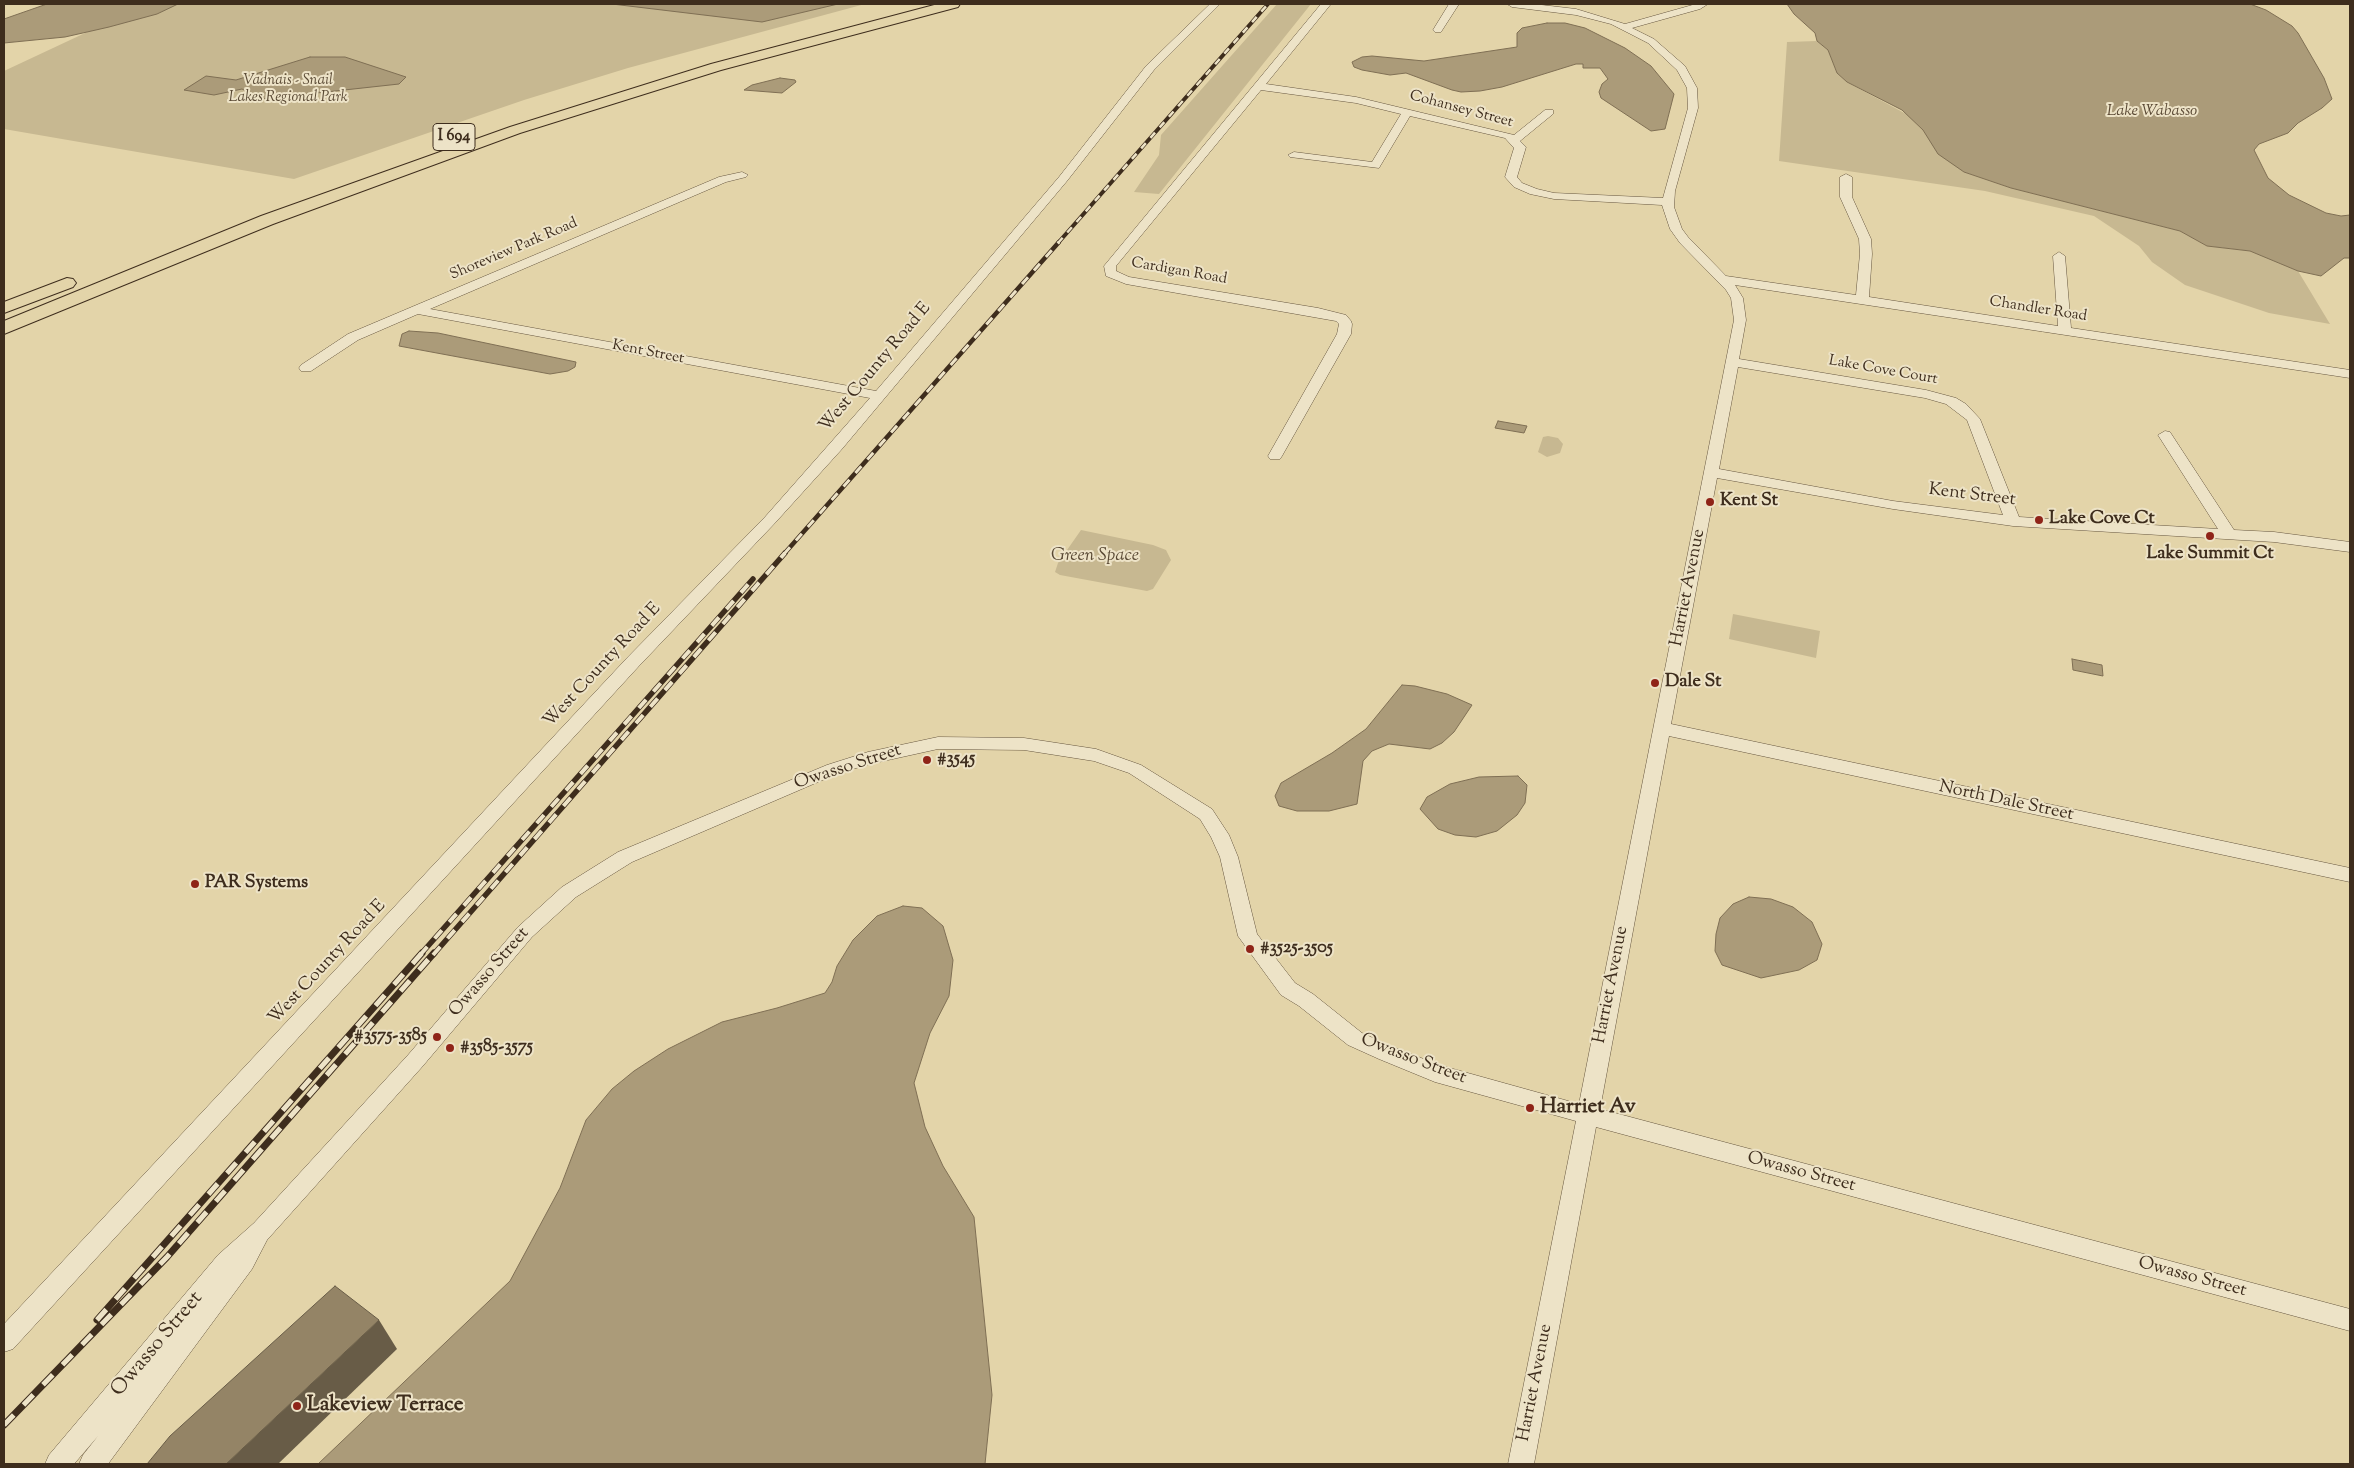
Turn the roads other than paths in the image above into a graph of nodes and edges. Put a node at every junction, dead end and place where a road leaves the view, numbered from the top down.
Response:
1 (916, 4) edge
2 (953, 4) edge
3 (1215, 4) edge
4 (1326, 4) edge
5 (1454, 4) edge
6 (1512, 4) edge
7 (1703, 4) edge
8 (1624, 26) junction
9 (1438, 30) dead end
10 (1258, 86) junction
11 (1408, 111) junction
12 (1549, 112) dead end
13 (1515, 140) junction
14 (1294, 155) dead end
15 (742, 175) dead end
16 (1846, 177) dead end
17 (1668, 202) junction
18 (175, 241) dead end
19 (2060, 256) dead end
20 (78, 279) dead end
21 (1722, 279) junction
22 (1862, 300) junction
23 (4, 308) edge
24 (417, 310) junction
25 (4, 328) edge
26 (2065, 331) junction
27 (1731, 362) junction
28 (306, 368) dead end
29 (2350, 374) edge
30 (879, 396) junction
31 (2165, 435) dead end
32 (1275, 456) dead end
33 (1711, 472) junction
34 (2013, 521) junction
35 (2229, 534) junction
36 (2350, 547) edge
37 (1661, 728) junction
38 (2350, 875) edge
39 (1588, 1115) junction
40 (262, 1230) junction
41 (2350, 1320) edge
42 (4, 1341) edge
43 (58, 1464) edge
44 (92, 1464) edge
45 (1521, 1464) edge

1 - 18 highway, I 694
2 - 25 highway, I 694
3 - 30 street, West County Road E
4 - 10 street, Cardigan Road
5 - 9 street
6 - 8 street, Harriet Avenue
7 - 8 street
8 - 17 street, Harriet Avenue
10 - 11 street, Cohansey Street
10 - 32 street, Cardigan Road
11 - 13 street, Cohansey Street
11 - 14 street
12 - 13 street
13 - 17 street, Cohansey Street
15 - 24 street, Shoreview Park Road
16 - 22 street
17 - 21 street, Harriet Avenue
19 - 26 street
20 - 23 highway
21 - 22 street, Chandler Road
21 - 27 street, Harriet Avenue
22 - 26 street, Chandler Road
24 - 28 street, Shoreview Park Road
24 - 30 street, Kent Street
26 - 29 street, Chandler Road
27 - 33 street, Harriet Avenue
27 - 34 street, Lake Cove Court
30 - 42 street, West County Road E
31 - 35 street
33 - 34 street, Kent Street
33 - 37 street, Harriet Avenue
34 - 35 street, Kent Street
35 - 36 street, Kent Street
37 - 38 street, North Dale Street
37 - 39 street, Harriet Avenue
39 - 40 street, Owasso Street
39 - 41 street, Owasso Street
39 - 45 street, Harriet Avenue
40 - 43 street, Owasso Street
40 - 44 street, Owasso Street

